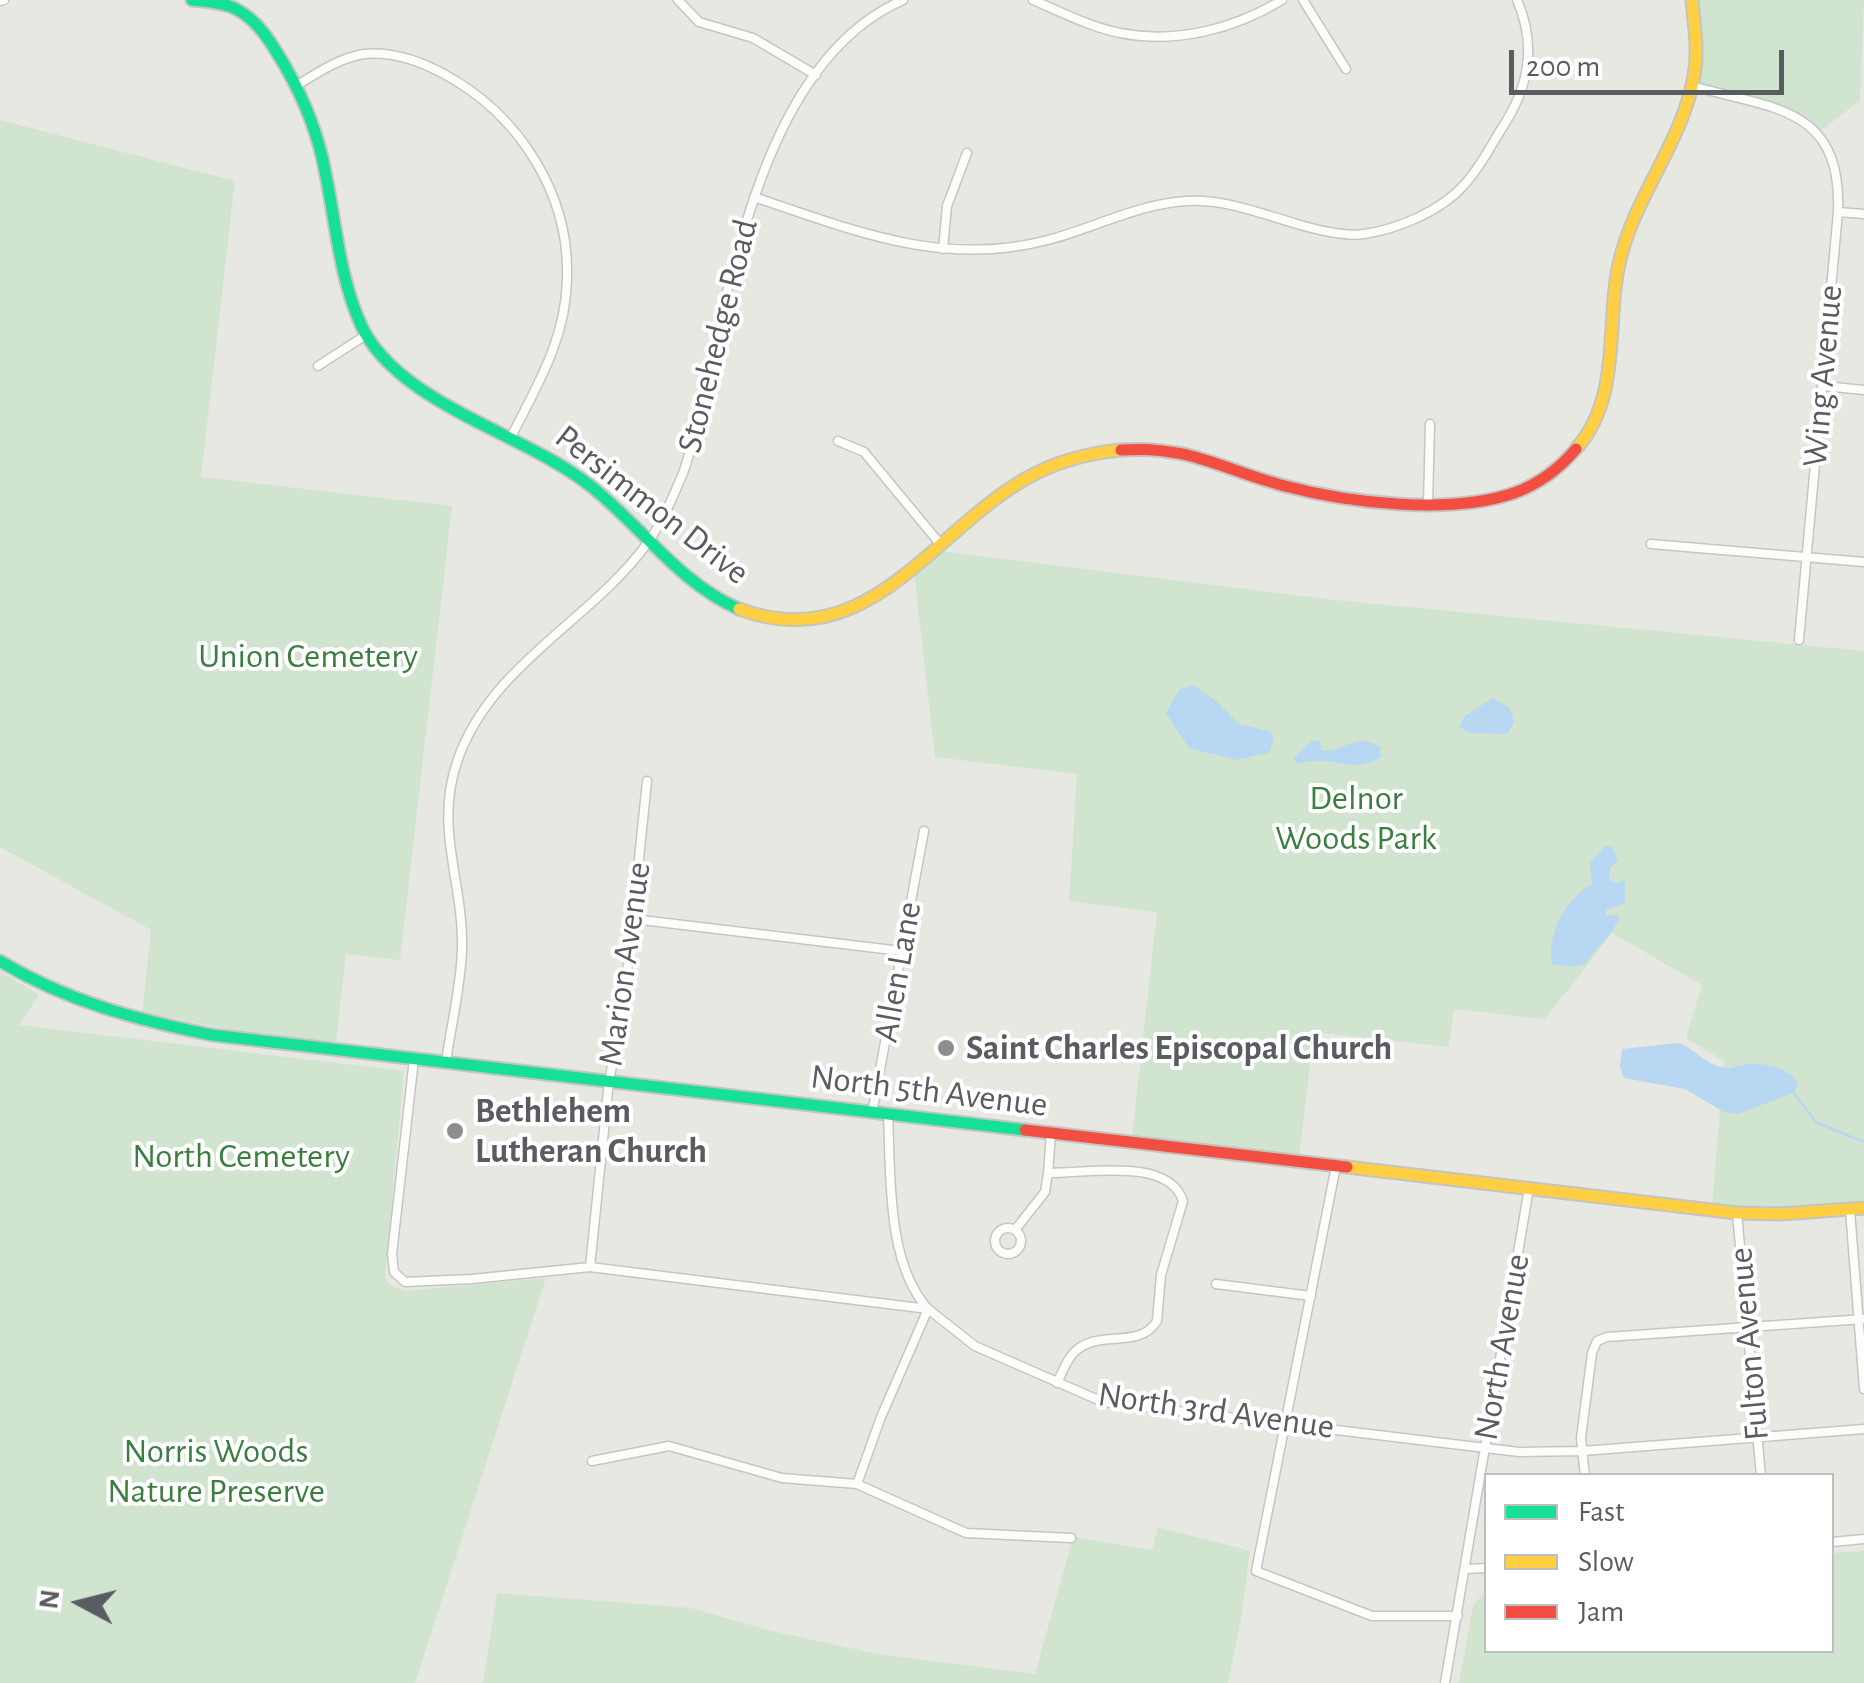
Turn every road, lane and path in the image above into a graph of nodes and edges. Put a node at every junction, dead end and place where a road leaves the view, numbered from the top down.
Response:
1 (192, 0) edge
2 (678, 0) edge
3 (903, 0) edge
4 (1033, 0) edge
5 (1282, 0) edge
6 (1304, 0) edge
7 (1517, 0) edge
8 (1692, 0) edge
9 (1346, 70) dead end
10 (816, 75) junction
11 (296, 86) junction
12 (1692, 86) junction
13 (967, 152) dead end
14 (754, 197) junction
15 (1838, 212) junction
16 (1864, 214) edge
17 (943, 249) junction
18 (366, 335) junction
19 (318, 366) dead end
20 (1822, 386) junction
21 (1864, 390) edge
22 (1430, 424) dead end
23 (512, 435) junction
24 (838, 441) dead end
25 (1428, 504) junction
26 (651, 538) junction
27 (1651, 544) dead end
28 (941, 545) junction
29 (1807, 557) junction
30 (1864, 562) edge
31 (1800, 640) dead end
32 (647, 781) dead end
33 (924, 831) dead end
34 (633, 919) junction
35 (901, 951) junction
36 (0, 961) edge
37 (414, 1059) junction
38 (446, 1062) junction
39 (609, 1080) junction
40 (872, 1113) junction
41 (888, 1115) junction
42 (1051, 1133) junction
43 (1336, 1166) junction
44 (1048, 1173) junction
45 (1529, 1188) junction
46 (1857, 1209) edge
47 (1736, 1212) junction
48 (1016, 1230) dead end
49 (590, 1267) junction
50 (1216, 1284) dead end
51 (1311, 1296) junction
52 (928, 1309) junction
53 (1861, 1319) edge
54 (1749, 1328) junction
55 (1057, 1382) junction
56 (1864, 1390) edge
57 (1286, 1422) junction
58 (1864, 1429) edge
59 (1758, 1438) junction
60 (1485, 1446) junction
61 (1583, 1451) junction
62 (592, 1461) dead end
63 (1585, 1473) edge
64 (1761, 1473) edge
65 (857, 1484) junction
66 (1071, 1538) dead end
67 (1864, 1540) edge
68 (1834, 1542) edge
69 (1484, 1568) edge
70 (1466, 1570) junction
71 (1458, 1616) junction
72 (1446, 1683) edge

1 - 11 street, Persimmon Drive
2 - 10 street
3 - 10 street, Stonehedge Road
4 - 5 street
6 - 9 street
7 - 17 street
8 - 12 street, Persimmon Drive
10 - 14 street, Stonehedge Road
11 - 18 street, Persimmon Drive
11 - 23 street
12 - 15 street, Wing Avenue
12 - 25 street, Persimmon Drive
13 - 17 street
14 - 17 street
14 - 26 street, Stonehedge Road
15 - 16 street
15 - 20 street, Wing Avenue
18 - 19 street
18 - 23 street, Persimmon Drive
20 - 21 street
20 - 29 street, Wing Avenue
22 - 25 street
23 - 26 street, Persimmon Drive
24 - 28 street
25 - 28 street, Persimmon Drive
26 - 28 street, Persimmon Drive
26 - 38 street, Stonehedge Road
27 - 29 street
29 - 30 street
29 - 31 street, Wing Avenue
32 - 34 street, Marion Avenue
33 - 35 street, Allen Lane
34 - 35 street
34 - 39 street, Marion Avenue
35 - 40 street, Allen Lane
36 - 37 street, North 5th Avenue
37 - 38 street, North 5th Avenue
37 - 49 street
38 - 39 street, North 5th Avenue
39 - 40 street, North 5th Avenue
39 - 49 street, Marion Avenue
40 - 41 street, North 5th Avenue
41 - 42 street, North 5th Avenue
41 - 52 street
42 - 43 street, North 5th Avenue
42 - 44 street
43 - 45 street, North 5th Avenue
43 - 51 street
44 - 48 street
44 - 55 street
45 - 47 street, North 5th Avenue
45 - 60 street, North Avenue
46 - 47 street, North 5th Avenue
46 - 53 street
47 - 54 street, Fulton Avenue
49 - 52 street
50 - 51 street
51 - 57 street
52 - 55 street, North 3rd Avenue
52 - 65 street
53 - 54 street
53 - 56 street
54 - 59 street, Fulton Avenue
54 - 61 street
55 - 57 street, North 3rd Avenue
57 - 60 street, North 3rd Avenue
57 - 71 street
58 - 59 street, North 3rd Avenue
59 - 61 street, North 3rd Avenue
59 - 64 street, Fulton Avenue
60 - 61 street, North 3rd Avenue
60 - 70 street, North Avenue
61 - 63 street
62 - 65 street
65 - 66 street
67 - 68 street
69 - 70 street
70 - 71 street, North Avenue
71 - 72 street, North Avenue

